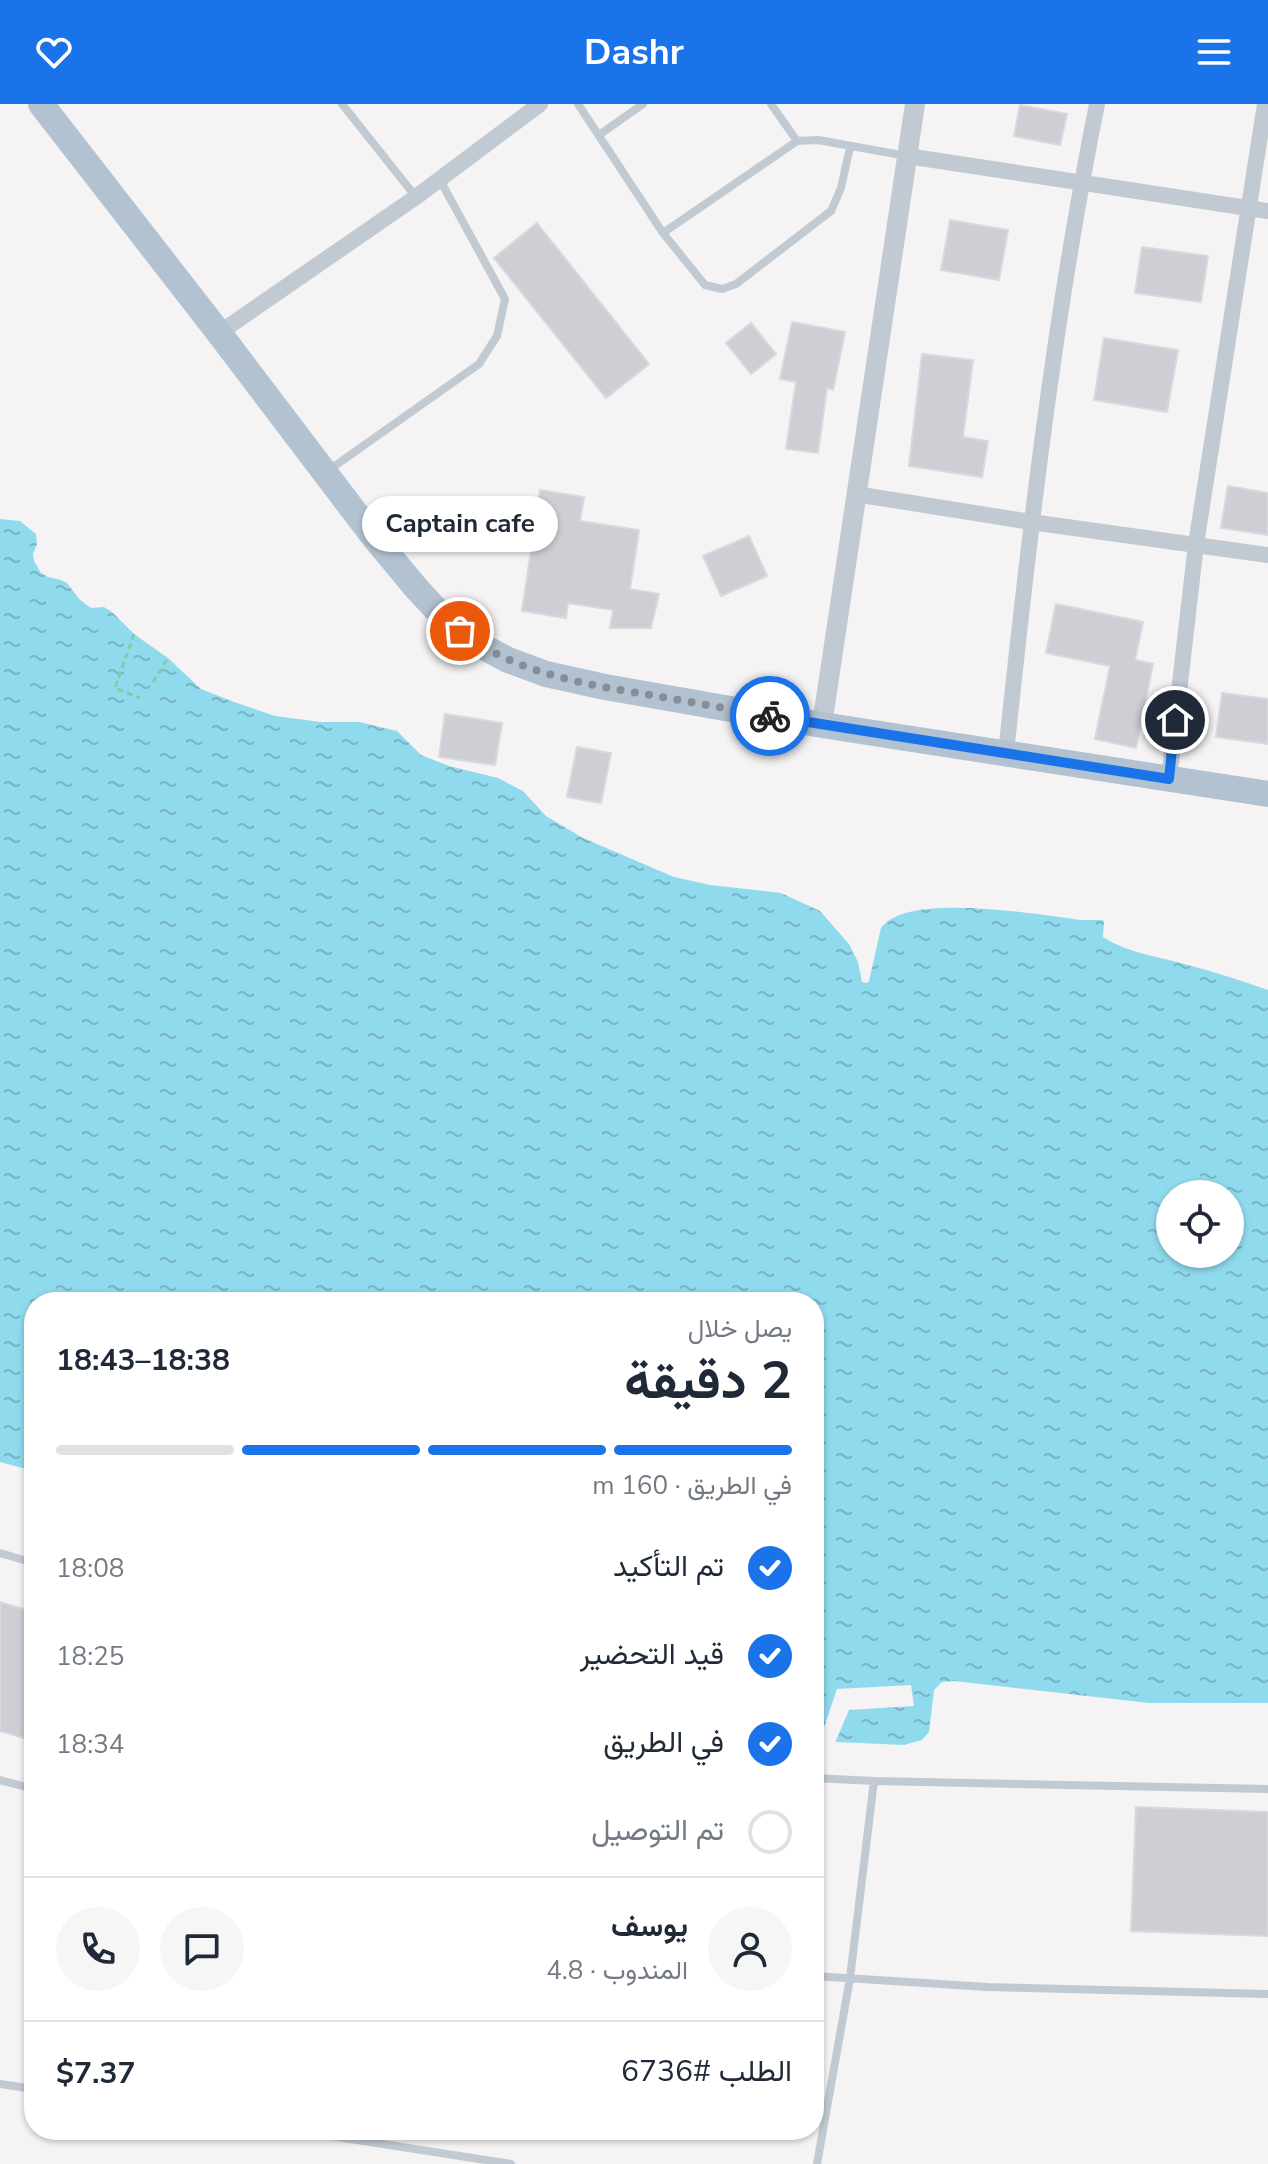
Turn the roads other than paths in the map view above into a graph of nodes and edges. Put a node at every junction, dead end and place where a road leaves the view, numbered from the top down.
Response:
1 (41, 104) edge
2 (342, 104) edge
3 (540, 104) edge
4 (578, 104) edge
5 (643, 104) edge
6 (771, 104) edge
7 (915, 104) edge
8 (1097, 104) edge
9 (1265, 104) edge
10 (599, 135) junction
11 (797, 141) junction
12 (850, 147) junction
13 (907, 156) junction
14 (439, 180) junction
15 (1082, 182) junction
16 (416, 197) junction
17 (1249, 208) junction
18 (1268, 211) edge
19 (663, 233) junction
20 (219, 333) junction
21 (325, 473) junction
22 (855, 494) junction
23 (1031, 522) junction
24 (1196, 544) junction
25 (1268, 555) edge
26 (822, 725) junction
27 (1006, 753) junction
28 (1169, 779) junction
29 (1268, 794) edge
30 (0, 1553) edge
31 (24, 1560) edge
32 (824, 1778) edge
33 (0, 1780) edge
34 (874, 1781) junction
35 (24, 1786) edge
36 (1268, 1789) edge
37 (824, 1977) edge
38 (850, 1978) junction
39 (1268, 1994) edge
40 (0, 2084) edge
41 (24, 2088) edge
42 (824, 2125) edge
43 (357, 2140) edge
44 (821, 2140) edge
45 (511, 2164) edge
46 (817, 2164) edge

1 - 20 main road
2 - 16 lane
3 - 14 street
4 - 10 lane
5 - 10 lane
6 - 11 lane
7 - 13 street
8 - 15 street
9 - 17 street
10 - 19 lane
11 - 12 lane
11 - 19 lane
12 - 13 lane
12 - 19 lane
13 - 15 street
13 - 22 street
14 - 16 street
14 - 21 lane
15 - 17 street
15 - 23 street
16 - 20 street
17 - 18 street
17 - 24 street
20 - 21 main road
21 - 26 main road
22 - 23 street
22 - 26 street
23 - 24 street
23 - 27 street
24 - 25 street
24 - 28 street
26 - 27 main road
27 - 28 main road
28 - 29 main road
30 - 31 lane
32 - 34 lane
33 - 35 lane
34 - 36 lane
34 - 38 lane
37 - 38 lane
38 - 39 lane
38 - 42 lane
40 - 41 lane
43 - 45 lane
44 - 46 lane

